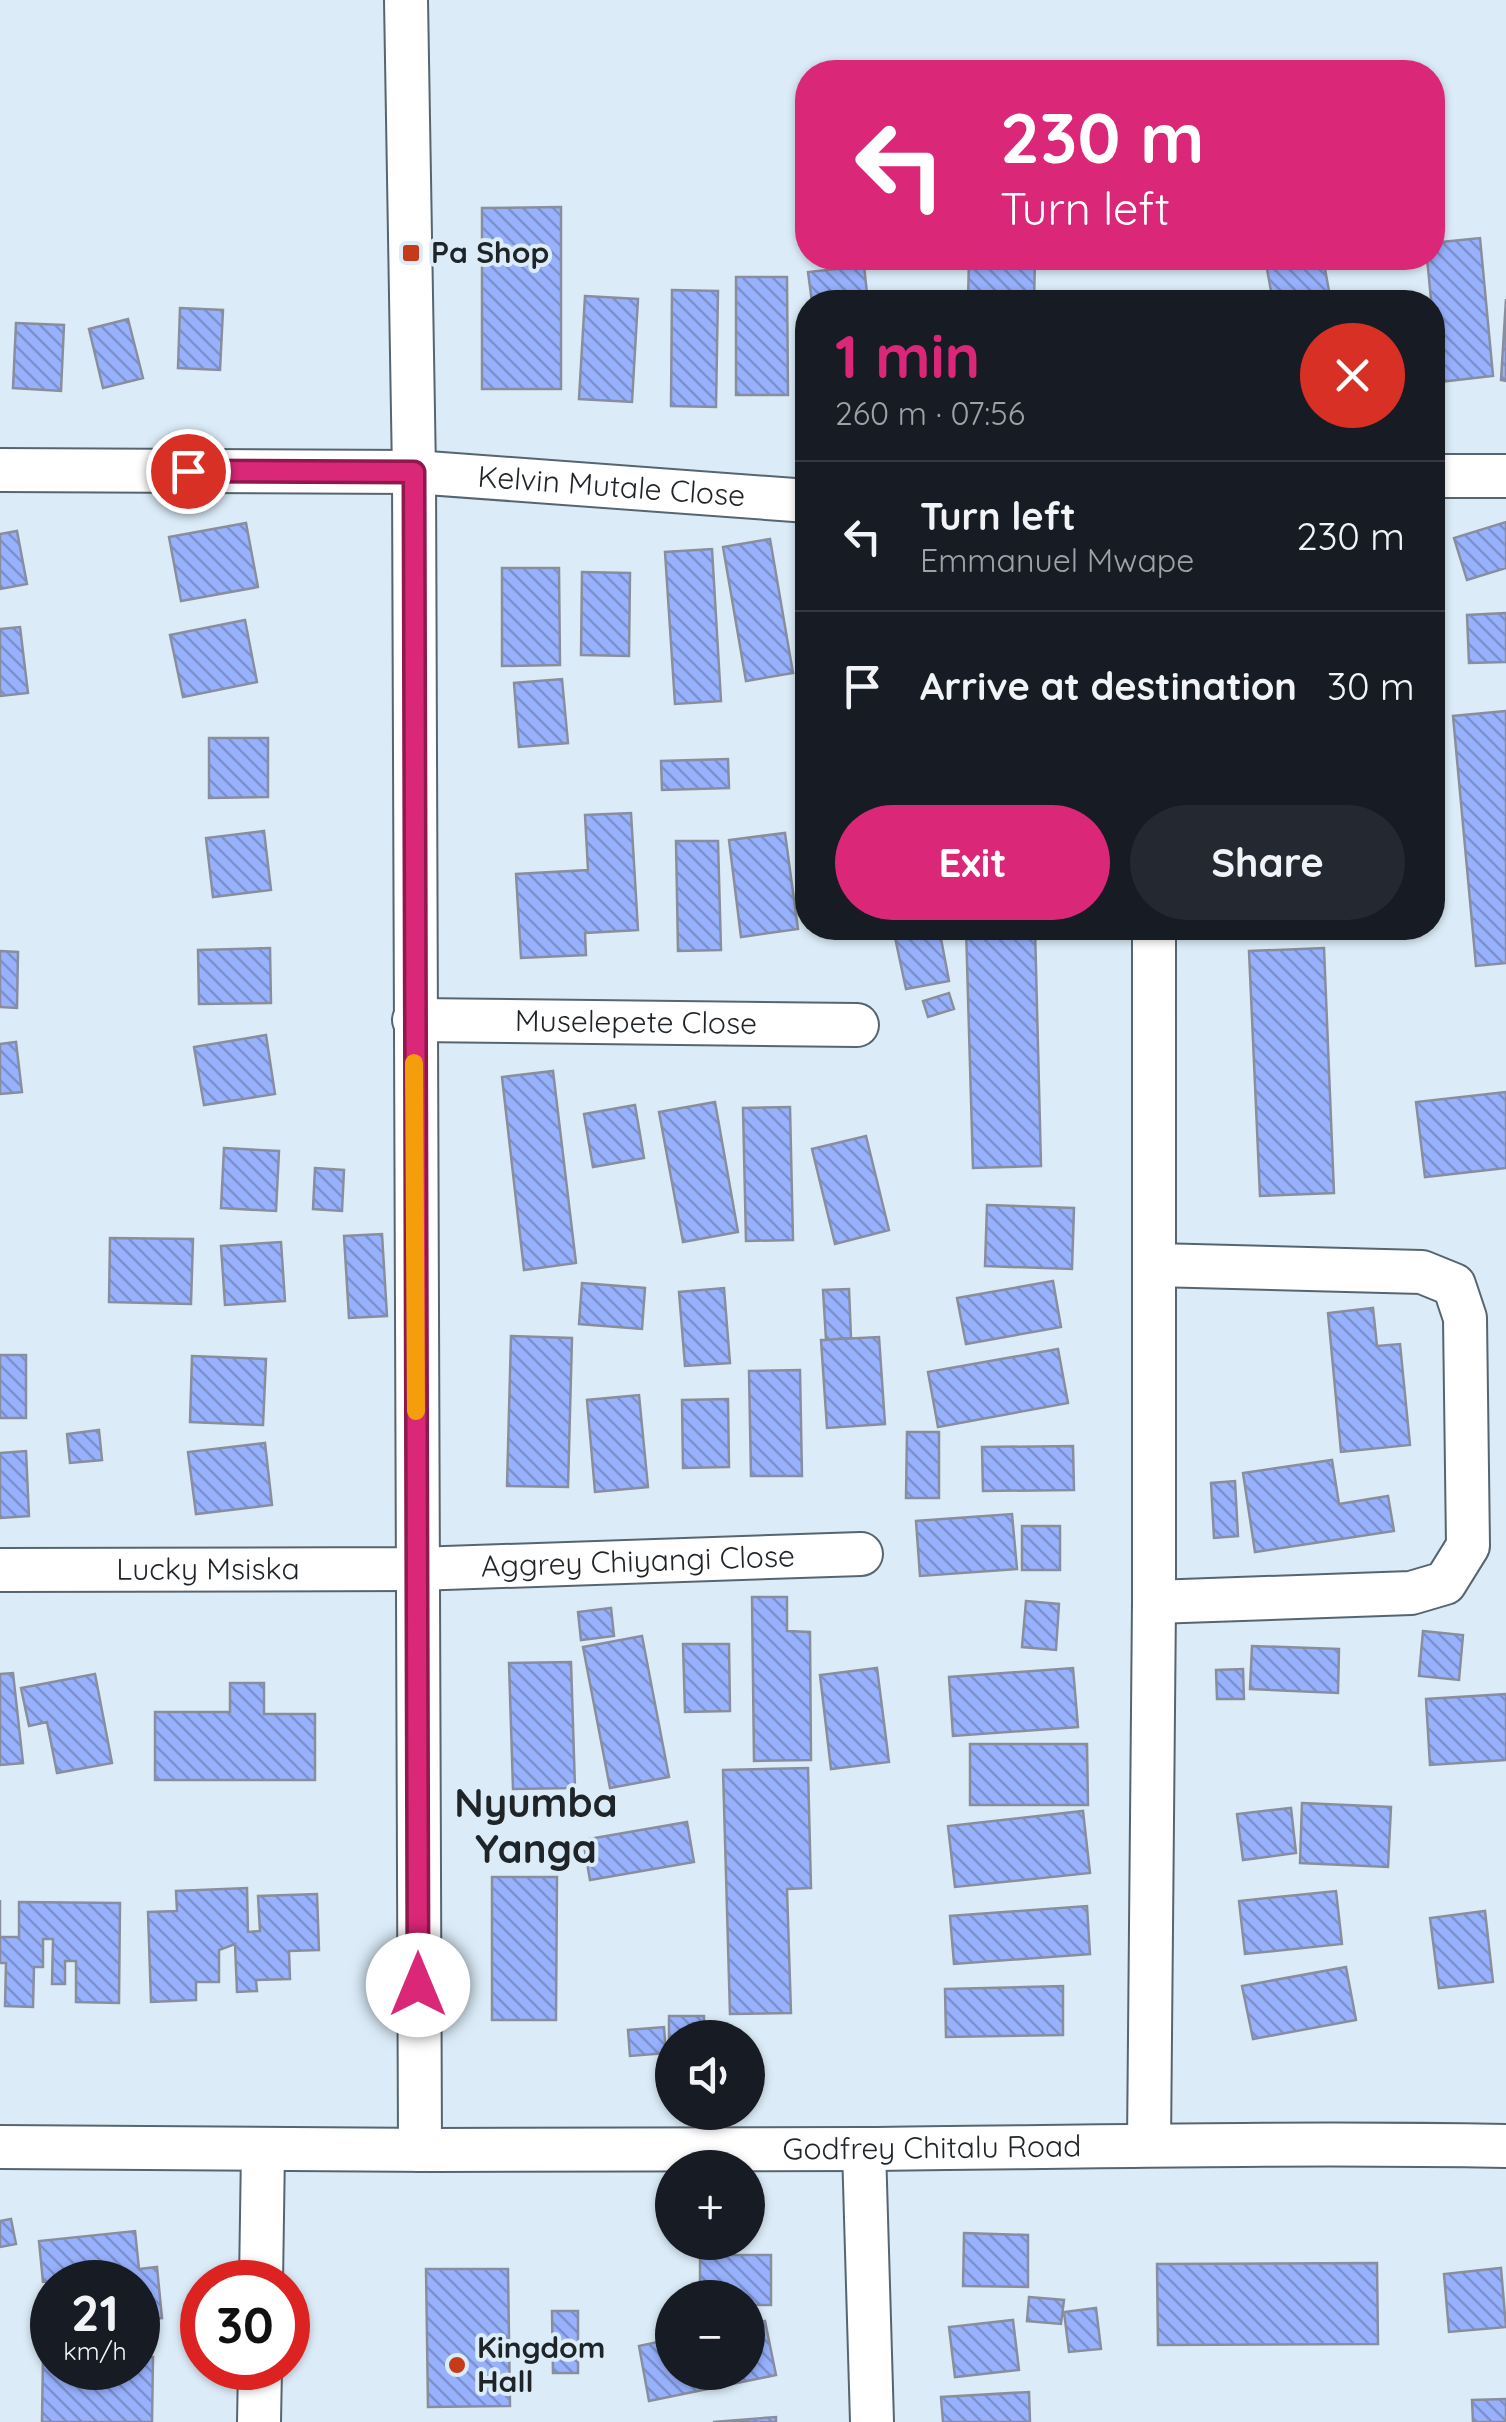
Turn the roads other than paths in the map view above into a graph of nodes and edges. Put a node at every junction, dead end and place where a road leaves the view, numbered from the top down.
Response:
1 (406, 0) edge
2 (0, 470) edge
3 (414, 472) junction
4 (1445, 476) edge
5 (1506, 476) edge
6 (795, 500) edge
7 (1154, 940) edge
8 (414, 1020) junction
9 (858, 1024) dead end
10 (1154, 1265) junction
11 (861, 1554) dead end
12 (0, 1570) edge
13 (416, 1570) junction
14 (1154, 1602) junction
15 (1149, 2145) junction
16 (1506, 2146) edge
17 (0, 2147) edge
18 (864, 2149) junction
19 (263, 2150) junction
20 (420, 2150) junction
21 (261, 2260) edge
22 (260, 2390) edge
23 (259, 2422) edge
24 (872, 2422) edge

1 - 3 street
2 - 3 street, Kelvin Mutale Close
3 - 6 street, Kelvin Mutale Close
3 - 8 street
4 - 5 street
7 - 10 street
8 - 9 street, Muselepete Close
8 - 13 street
10 - 14 street
10 - 14 street
11 - 13 street, Aggrey Chiyangi Close
12 - 13 street, Lucky Msiska
13 - 20 street
14 - 15 street
15 - 16 street, Godfrey Chitalu Road
15 - 18 street, Godfrey Chitalu Road
17 - 19 street, Godfrey Chitalu Road
18 - 20 street, Godfrey Chitalu Road
18 - 24 street
19 - 20 street, Godfrey Chitalu Road
19 - 21 street
22 - 23 street

